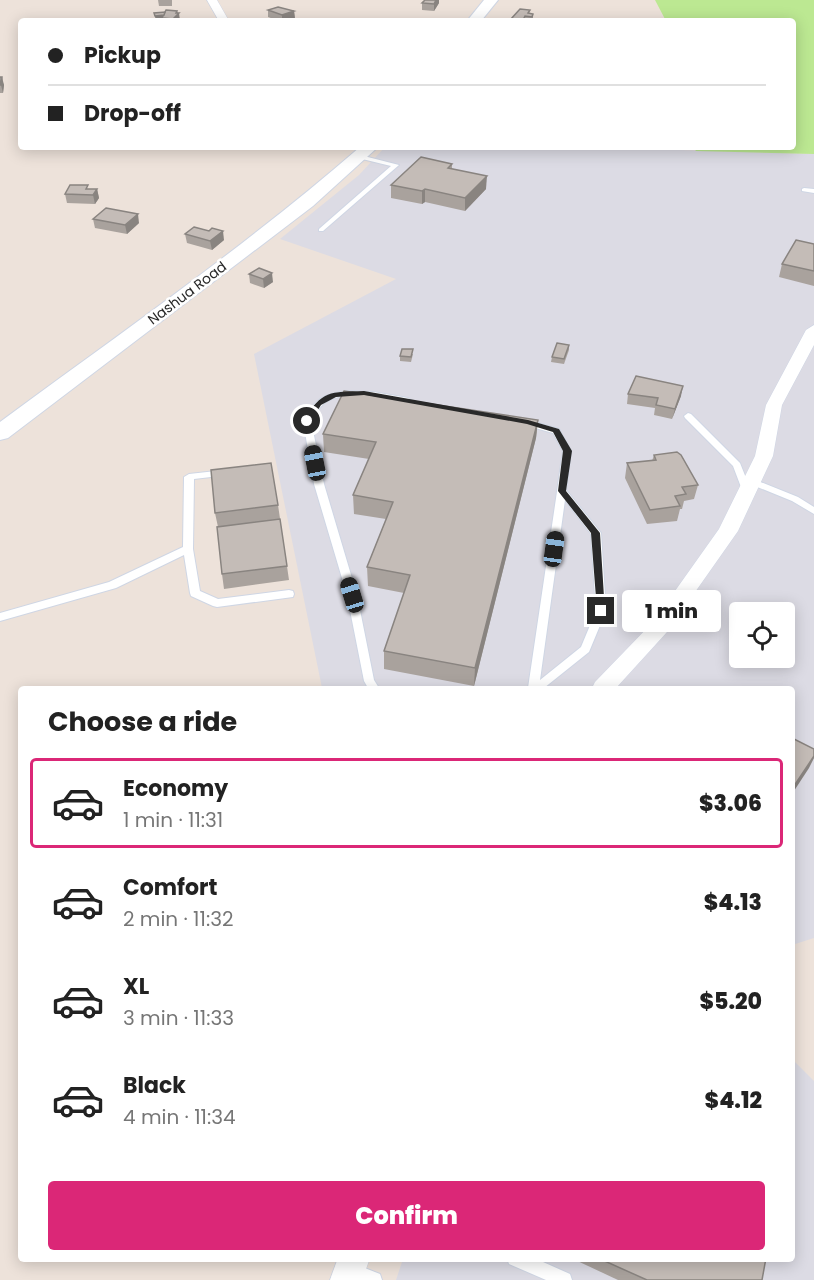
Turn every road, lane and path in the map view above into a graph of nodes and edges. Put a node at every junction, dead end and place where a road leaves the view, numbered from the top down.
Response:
1 (212, 0) edge
2 (491, 0) edge
3 (222, 18) edge
4 (476, 18) edge
5 (365, 152) edge
6 (804, 190) dead end
7 (814, 190) edge
8 (321, 230) dead end
9 (814, 330) edge
10 (423, 404) edge
11 (688, 416) dead end
12 (516, 420) edge
13 (0, 433) edge
14 (235, 472) edge
15 (750, 488) junction
16 (562, 491) junction
17 (814, 510) edge
18 (189, 549) junction
19 (289, 594) dead end
20 (0, 617) edge
21 (373, 686) edge
22 (535, 686) edge
23 (538, 686) edge
24 (605, 686) edge
25 (524, 1262) edge
26 (564, 1280) edge

1 - 3 street
2 - 4 main road
5 - 8 lane
5 - 13 main road, Nashua Road
6 - 7 lane
9 - 15 street
10 - 21 lane
11 - 15 lane
12 - 16 lane
14 - 18 lane
15 - 17 lane
15 - 24 street
16 - 22 lane
16 - 23 lane
18 - 19 lane
18 - 20 lane
25 - 26 lane

